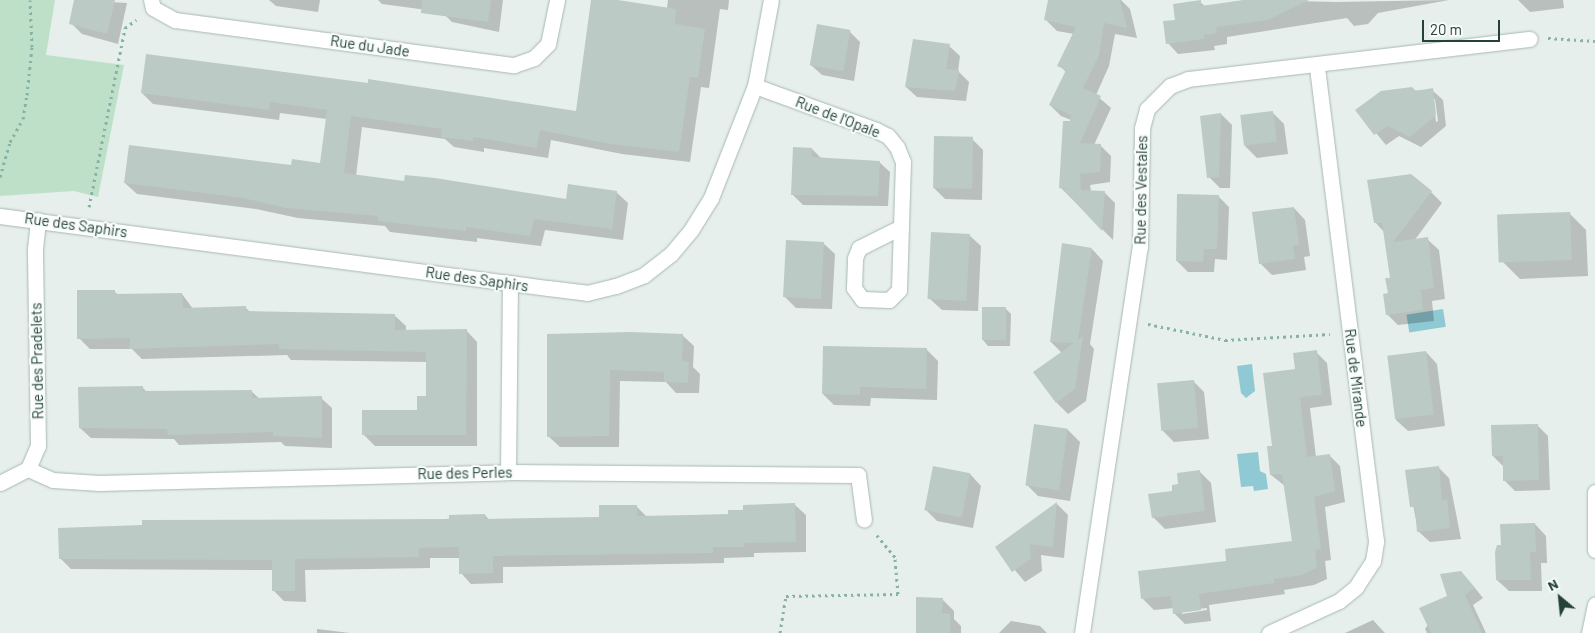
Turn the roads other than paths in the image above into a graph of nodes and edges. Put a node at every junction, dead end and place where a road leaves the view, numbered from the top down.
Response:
1 (557, 0) edge
2 (771, 0) edge
3 (152, 4) edge
4 (1530, 39) road end
5 (1317, 66) junction
6 (755, 86) junction
7 (0, 216) edge
8 (38, 220) junction
9 (900, 227) junction
10 (510, 284) junction
11 (28, 469) junction
12 (508, 472) junction
13 (0, 483) edge
14 (1595, 492) edge
15 (864, 520) road end
16 (1595, 550) edge
17 (1595, 606) edge
18 (1082, 633) edge
19 (1269, 633) edge
20 (1589, 633) edge

1 - 3 street, Rue du Jade
2 - 6 street, Rue des Saphirs
4 - 5 street, Rue des Vestales
5 - 18 street, Rue des Vestales
5 - 19 street, Rue de Mirande
6 - 9 street, Rue de l'Opale
6 - 10 street, Rue des Saphirs
7 - 8 street, Rue des Saphirs
8 - 10 street, Rue des Saphirs
8 - 11 street, Rue des Pradelets
9 - 9 street, Rue de l'Opale
10 - 12 street
11 - 12 street, Rue des Perles
11 - 13 street
12 - 15 street, Rue des Perles
14 - 16 street
17 - 20 street

